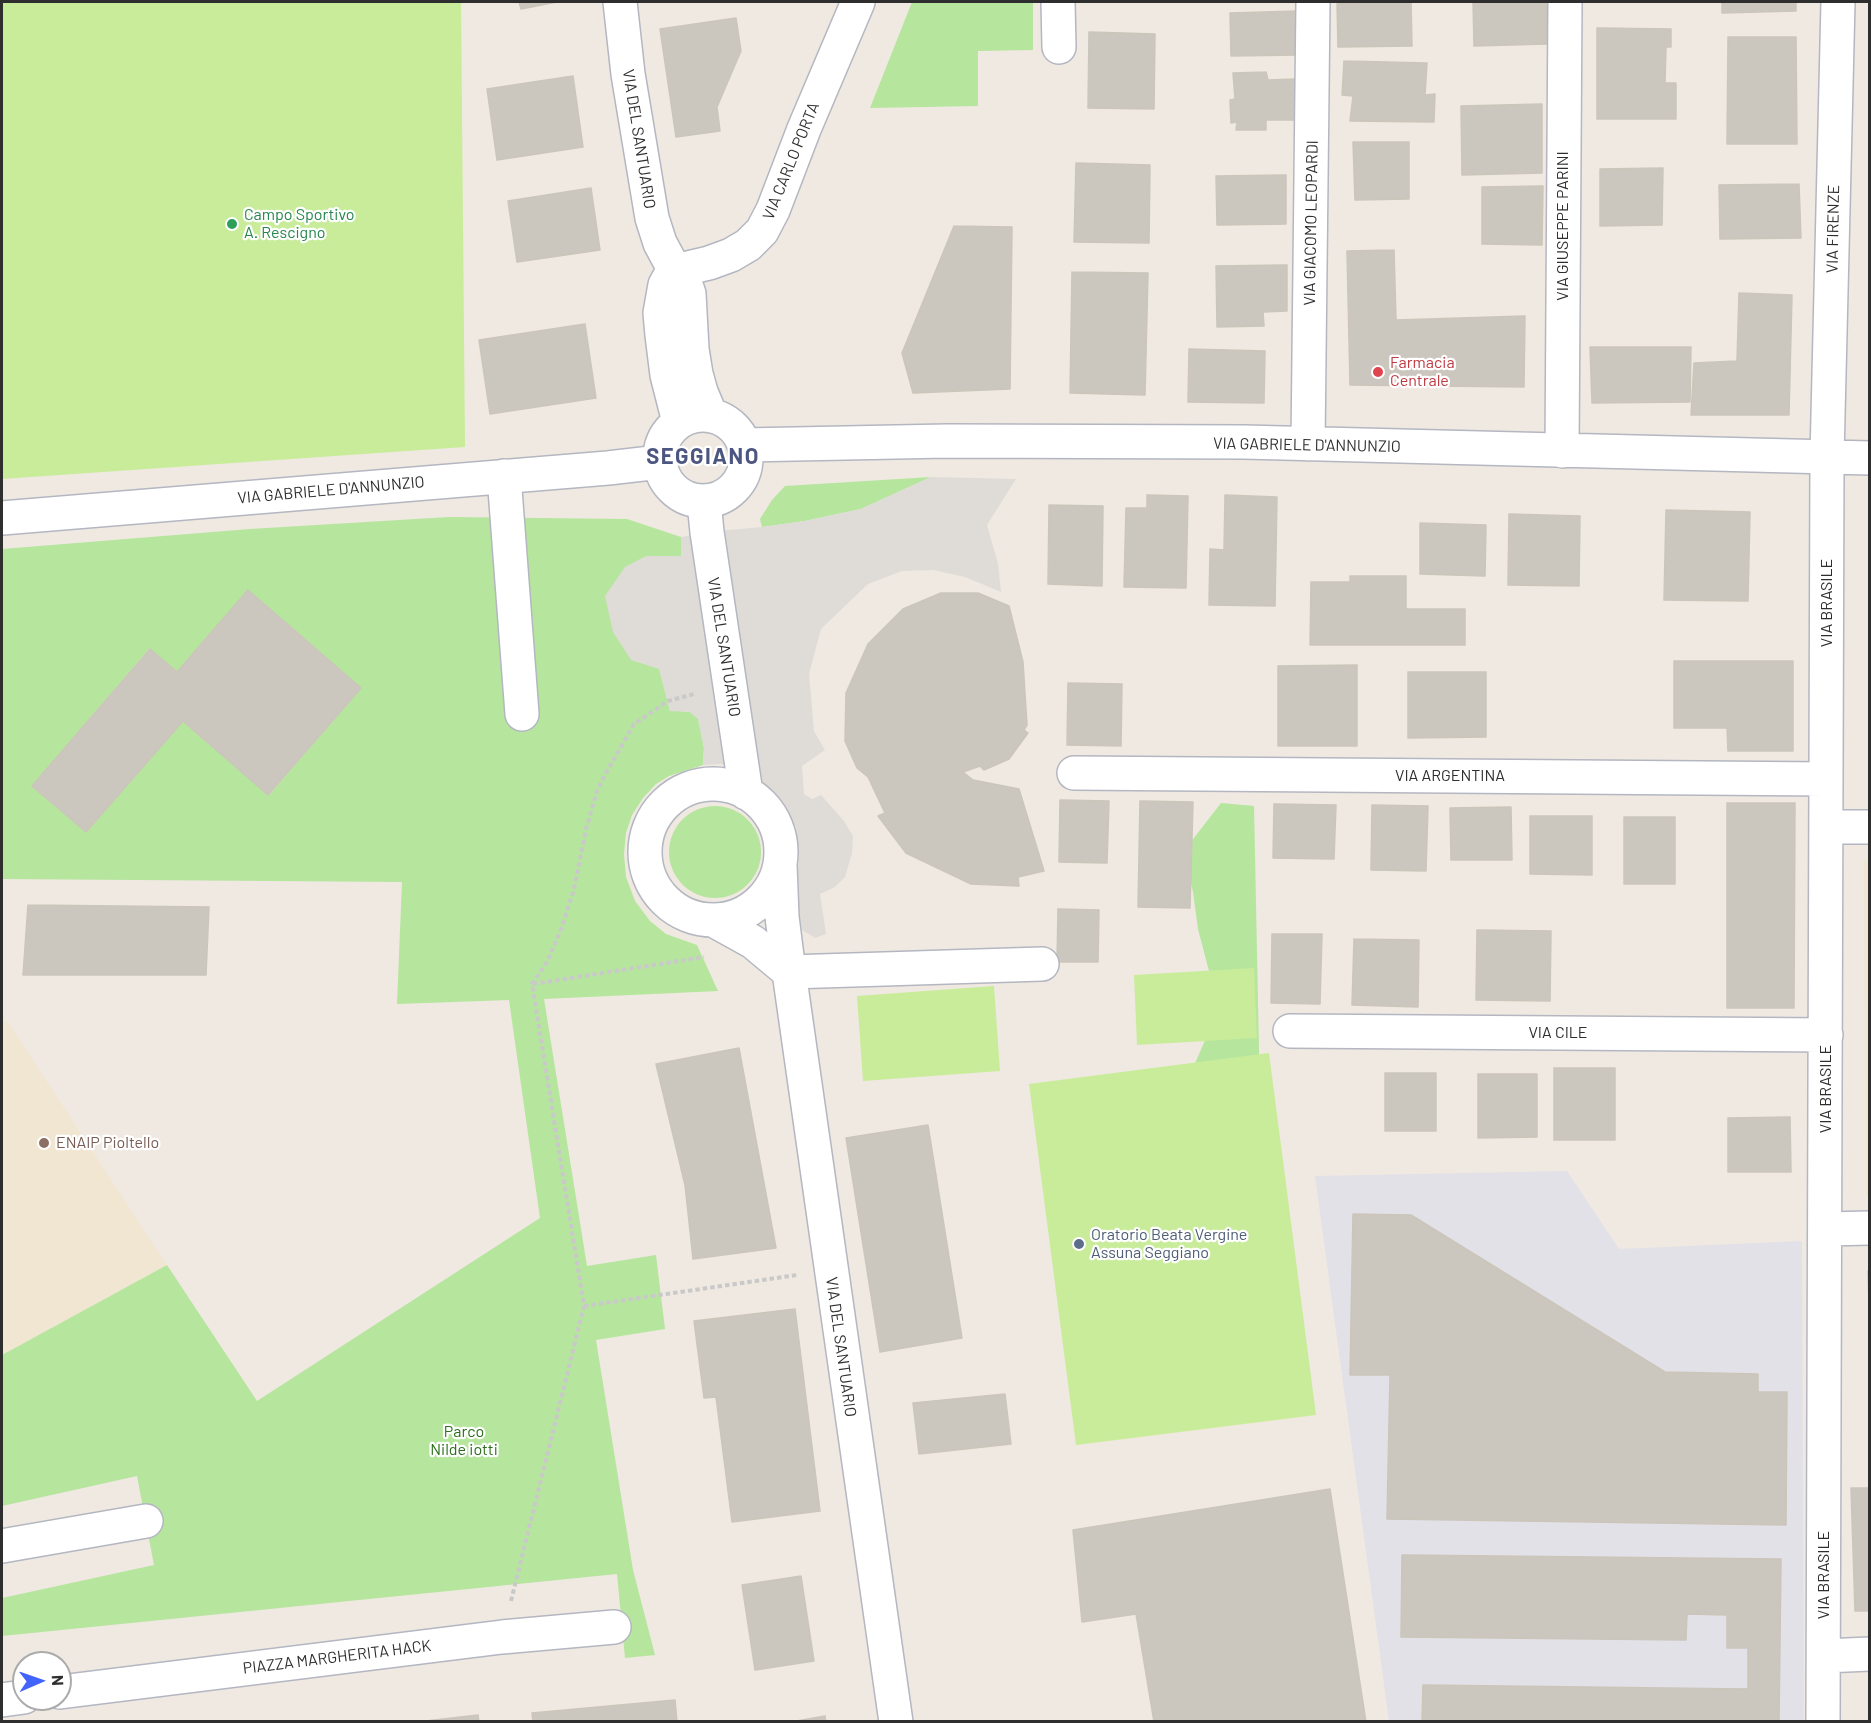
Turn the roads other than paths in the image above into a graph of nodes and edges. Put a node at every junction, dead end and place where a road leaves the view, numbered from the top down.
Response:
1 (620, 2) edge
2 (858, 2) edge
3 (1058, 2) edge
4 (1313, 2) edge
5 (1565, 2) edge
6 (1838, 2) edge
7 (1059, 47) dead end
8 (675, 271) junction
9 (711, 416) junction
10 (679, 422) junction
11 (1308, 444) junction
12 (744, 445) junction
13 (1562, 451) junction
14 (1827, 457) junction
15 (1869, 458) edge
16 (660, 462) junction
17 (504, 476) junction
18 (704, 502) junction
19 (2, 518) edge
20 (522, 714) dead end
21 (1074, 773) dead end
22 (1826, 779) junction
23 (746, 793) junction
24 (1826, 827) junction
25 (1869, 827) edge
26 (780, 865) junction
27 (715, 921) junction
28 (1042, 964) dead end
29 (789, 972) junction
30 (1290, 1031) dead end
31 (1826, 1035) junction
32 (1869, 1228) edge
33 (1826, 1229) junction
34 (146, 1521) dead end
35 (2, 1546) edge
36 (614, 1627) dead end
37 (1869, 1654) edge
38 (1824, 1656) junction
39 (72, 1690) edge
40 (896, 1722) edge
41 (1823, 1722) edge

1 - 8 street, VIA DEL SANTUARIO
2 - 8 street, VIA CARLO PORTA
3 - 7 street
4 - 11 street, VIA GIACOMO LEOPARDI
5 - 13 street, VIA GIUSEPPE PARINI
6 - 14 street, VIA FIRENZE
8 - 9 street, VIA DEL SANTUARIO
8 - 10 street
9 - 10 street
9 - 12 street
10 - 16 street
11 - 12 street, VIA GABRIELE D'ANNUNZIO
11 - 13 street, VIA GABRIELE D'ANNUNZIO
12 - 18 street
13 - 14 street, VIA GABRIELE D'ANNUNZIO
14 - 15 street, VIA GABRIELE D'ANNUNZIO
14 - 22 street, VIA BRASILE
16 - 17 street, VIA GABRIELE D'ANNUNZIO
16 - 18 street
17 - 19 street, VIA GABRIELE D'ANNUNZIO
17 - 20 street
18 - 23 street, VIA DEL SANTUARIO
21 - 22 street, VIA ARGENTINA
22 - 24 street, VIA BRASILE
23 - 26 street
23 - 27 street
24 - 25 street
24 - 31 street, VIA BRASILE
26 - 27 street
26 - 29 street, VIA DEL SANTUARIO
27 - 29 street
28 - 29 street
29 - 40 street, VIA DEL SANTUARIO
30 - 31 street, VIA CILE
31 - 33 street, VIA BRASILE
32 - 33 street
33 - 38 street, VIA BRASILE
34 - 35 street
36 - 39 street, PIAZZA MARGHERITA HACK
37 - 38 street
38 - 41 street, VIA BRASILE

